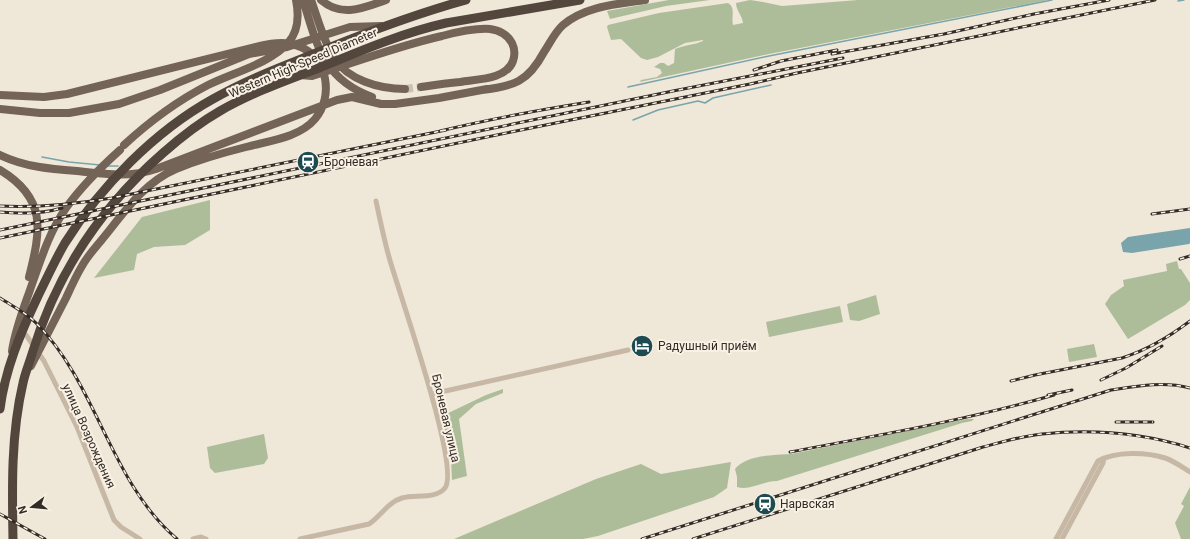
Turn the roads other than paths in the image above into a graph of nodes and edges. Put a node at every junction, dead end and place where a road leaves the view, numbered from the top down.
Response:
1 (296, 0) edge
2 (303, 0) edge
3 (311, 0) edge
4 (321, 0) edge
5 (386, 0) edge
6 (466, 0) edge
7 (580, 0) edge
8 (645, 0) edge
9 (388, 26) junction
10 (299, 75) junction
11 (421, 87) tunnel mouth
12 (405, 88) tunnel mouth
13 (487, 89) junction
14 (0, 95) edge
15 (0, 109) edge
16 (0, 155) edge
17 (0, 170) edge
18 (376, 201) dead end
19 (15, 334) junction
20 (26, 335) dead end
21 (628, 350) dead end
22 (10, 364) junction
23 (23, 382) junction
24 (432, 394) junction
25 (0, 409) edge
26 (1104, 458) junction
27 (1190, 472) edge
28 (13, 539) edge
29 (140, 539) edge
30 (192, 539) edge
31 (206, 539) edge
32 (300, 539) edge
33 (1056, 539) edge
34 (1062, 539) edge

1 - 19 main road
2 - 13 main road
3 - 12 main road
4 - 5 main road
6 - 9 highway, Western High-Speed Diameter
7 - 10 highway, Western High-Speed Diameter
8 - 13 main road
9 - 15 main road
9 - 22 highway, Western High-Speed Diameter
10 - 11 main road
10 - 23 highway, Western High-Speed Diameter
13 - 16 main road
14 - 23 main road
17 - 19 main road
18 - 24 street, Броневая улица
19 - 22 main road
20 - 29 street, улица Возрождения
21 - 24 street
22 - 25 highway, Western High-Speed Diameter
23 - 28 highway, Western High-Speed Diameter
24 - 32 street, Броневая улица
26 - 27 street
26 - 33 street
26 - 34 street
30 - 31 street

